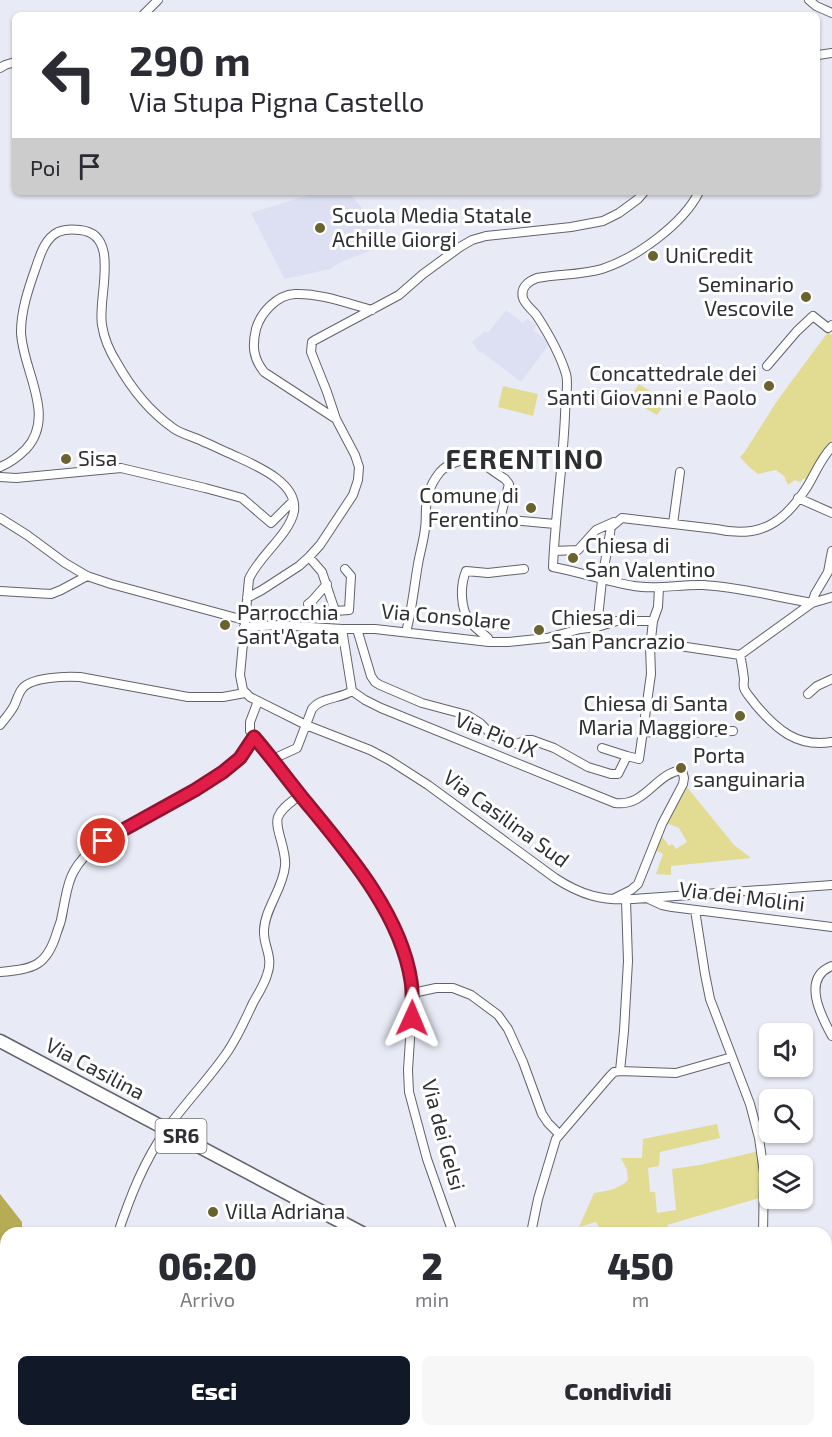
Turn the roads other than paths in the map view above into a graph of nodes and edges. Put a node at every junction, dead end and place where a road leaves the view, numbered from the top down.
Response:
1 (158, 0) edge
2 (808, 0) edge
3 (146, 12) edge
4 (832, 13) edge
5 (641, 195) edge
6 (697, 195) edge
7 (372, 310) junction
8 (830, 326) edge
9 (767, 366) dead end
10 (336, 419) junction
11 (832, 447) edge
12 (0, 467) edge
13 (680, 472) dead end
14 (0, 477) edge
15 (798, 498) junction
16 (293, 501) junction
17 (832, 513) edge
18 (0, 518) edge
19 (622, 518) junction
20 (555, 524) junction
21 (673, 524) junction
22 (554, 550) junction
23 (832, 551) edge
24 (309, 557) junction
25 (345, 569) dead end
26 (524, 569) dead end
27 (87, 576) junction
28 (602, 580) junction
29 (327, 584) junction
30 (659, 588) junction
31 (0, 591) edge
32 (832, 597) edge
33 (247, 598) junction
34 (812, 603) junction
35 (308, 604) dead end
36 (654, 621) junction
37 (244, 624) junction
38 (597, 627) junction
39 (342, 629) junction
40 (357, 629) junction
41 (406, 632) junction
42 (652, 641) junction
43 (489, 642) junction
44 (740, 655) junction
45 (832, 679) edge
46 (352, 691) junction
47 (245, 693) junction
48 (808, 694) dead end
49 (258, 701) junction
50 (0, 725) edge
51 (306, 725) junction
52 (733, 731) dead end
53 (642, 732) junction
54 (254, 737) junction
55 (832, 742) edge
56 (602, 748) dead end
57 (627, 756) junction
58 (273, 759) junction
59 (300, 795) junction
60 (832, 885) edge
61 (648, 898) junction
62 (610, 900) junction
63 (626, 900) junction
64 (695, 910) junction
65 (832, 927) edge
66 (832, 966) edge
67 (0, 972) edge
68 (413, 993) junction
69 (832, 1036) edge
70 (0, 1041) edge
71 (732, 1057) junction
72 (620, 1071) junction
73 (167, 1129) junction
74 (559, 1134) junction
75 (120, 1227) edge
76 (351, 1227) edge
77 (451, 1227) edge
78 (532, 1227) edge
79 (763, 1227) edge

1 - 3 street
2 - 4 street
5 - 7 street
6 - 20 street
7 - 10 street
7 - 10 street
8 - 9 street
10 - 24 street
11 - 15 street
12 - 16 street
13 - 21 street
14 - 16 street
15 - 17 street
15 - 21 street
16 - 33 street
18 - 27 street, Via Consolare
19 - 21 street
19 - 22 street
19 - 28 street
20 - 22 street
20 - 41 street
22 - 28 street
23 - 34 street
24 - 29 street
24 - 33 street
25 - 29 street
26 - 43 street
27 - 31 street
27 - 37 street, Via Consolare
28 - 30 street
28 - 38 street
29 - 35 street
30 - 34 street
30 - 36 street
32 - 34 street
33 - 37 street
34 - 44 street
36 - 38 street, Via Consolare
36 - 42 street
37 - 39 street, Via Consolare
37 - 47 street
38 - 43 street, Via Consolare
39 - 40 street, Via Consolare
39 - 46 street
40 - 41 street, Via Consolare
40 - 57 street
41 - 43 street, Via Consolare
42 - 44 street
42 - 53 street
44 - 55 street
45 - 48 street
46 - 51 street
46 - 62 street, Via Pio IX
47 - 49 street, Via Casilina Sud
47 - 50 street
49 - 51 street, Via Casilina Sud
49 - 54 street
51 - 58 street
51 - 62 street, Via Casilina Sud
52 - 53 street
53 - 57 street
54 - 58 street, Via dei Gelsi
54 - 67 street
56 - 57 street
58 - 59 street, Via dei Gelsi
59 - 68 street, Via dei Gelsi
59 - 73 street
60 - 61 street, Via Casilina Sud
61 - 63 street, Via Casilina Sud
61 - 64 street, Via dei Molini
62 - 63 street, Via Casilina Sud
63 - 72 street
64 - 65 street, Via dei Molini
64 - 71 street
66 - 69 street
68 - 74 street
68 - 77 street, Via dei Gelsi
70 - 73 main road, Via Casilina / SR6
71 - 72 street
71 - 79 street
72 - 74 street
73 - 75 street
73 - 76 main road, Via Casilina / SR6
74 - 78 street

